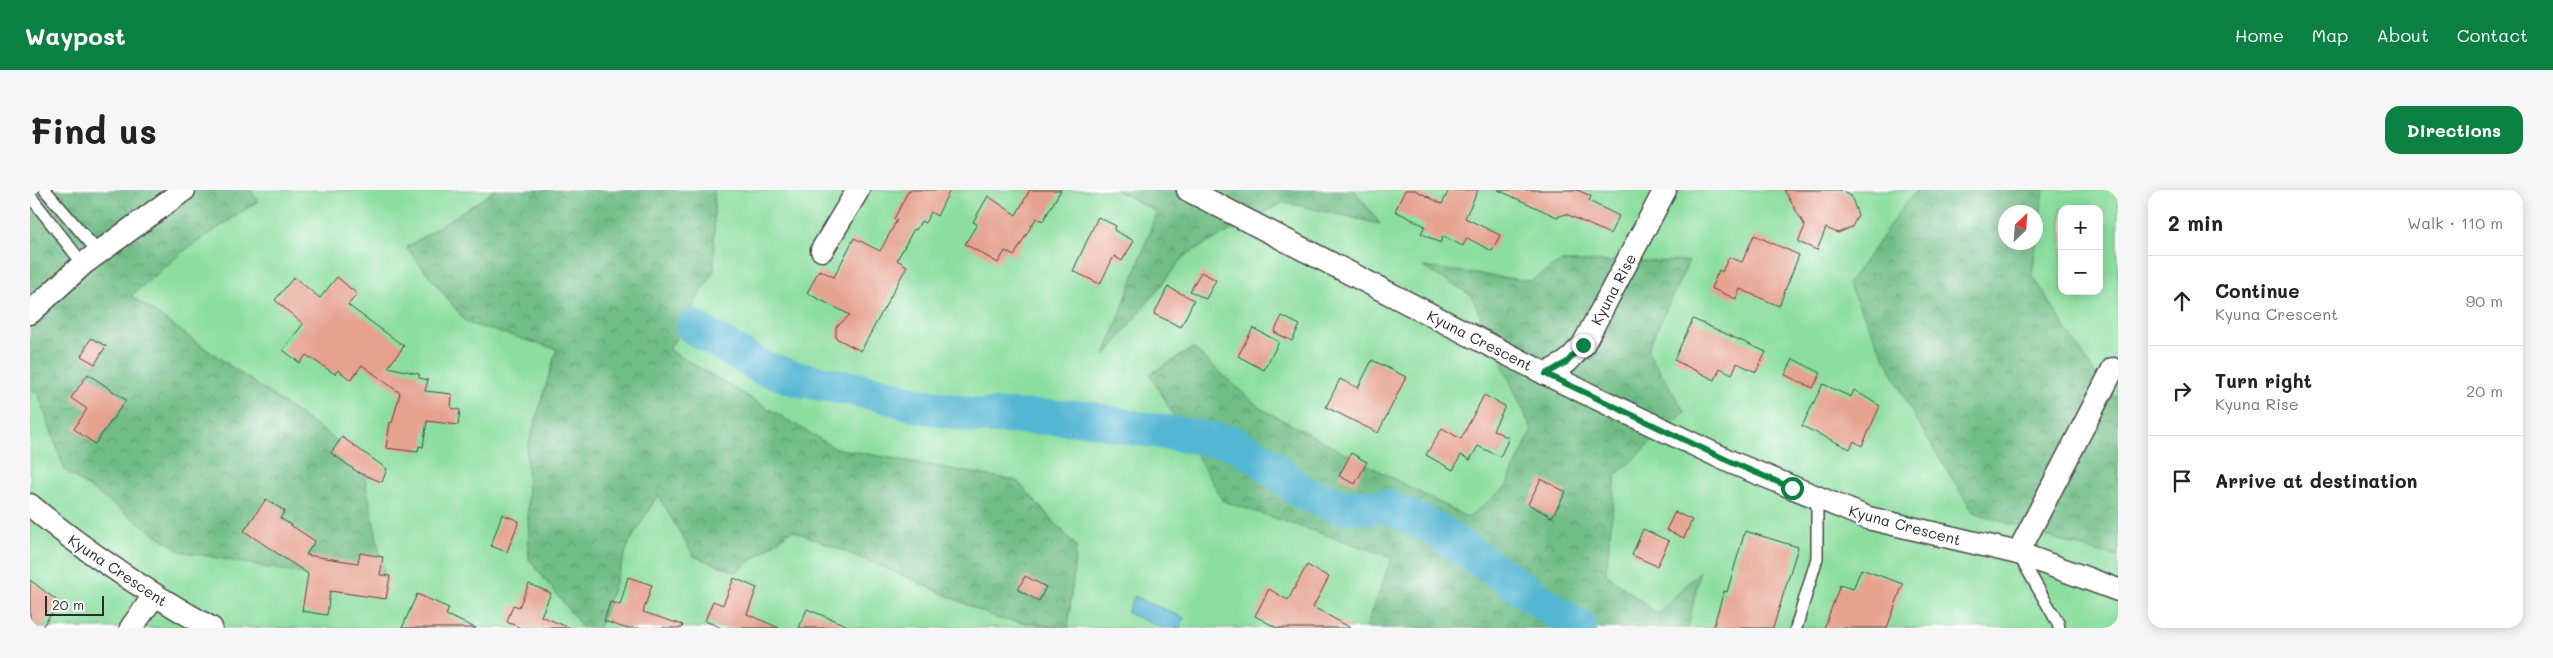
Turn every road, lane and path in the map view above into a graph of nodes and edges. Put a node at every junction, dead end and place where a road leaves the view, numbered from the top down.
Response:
1 (45, 190) edge
2 (184, 190) edge
3 (858, 190) edge
4 (1188, 190) edge
5 (1665, 190) edge
6 (30, 196) edge
7 (822, 250) dead end
8 (91, 259) junction
9 (30, 313) edge
10 (2113, 369) dead end
11 (1546, 374) junction
12 (1817, 499) junction
13 (30, 505) edge
14 (2018, 553) junction
15 (2118, 590) edge
16 (154, 596) junction
17 (131, 628) edge
18 (211, 628) edge
19 (1796, 628) edge
20 (2059, 628) edge

1 - 8 lane
2 - 8 street
3 - 7 street
4 - 11 street, Kyuna Crescent
5 - 11 street, Kyuna Rise
6 - 8 lane
8 - 9 street
10 - 14 street
11 - 12 street, Kyuna Crescent
12 - 14 street, Kyuna Crescent
12 - 19 lane
13 - 16 street, Kyuna Crescent
14 - 15 street, Kyuna Crescent
14 - 20 lane
16 - 17 street
16 - 18 street, Kyuna Crescent

